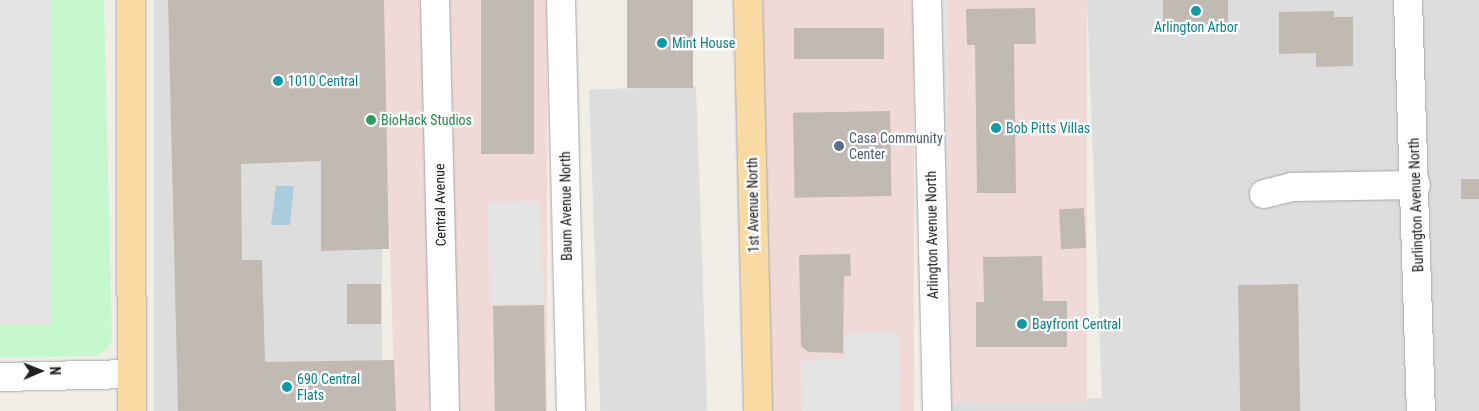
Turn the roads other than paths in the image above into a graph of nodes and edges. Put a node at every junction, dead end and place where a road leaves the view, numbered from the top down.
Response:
1 (131, 0) edge
2 (435, 0) edge
3 (561, 0) edge
4 (748, 0) edge
5 (927, 0) edge
6 (1408, 0) edge
7 (1416, 185) junction
8 (1264, 194) dead end
9 (131, 374) junction
10 (0, 377) edge
11 (132, 411) edge
12 (445, 411) edge
13 (571, 411) edge
14 (758, 411) edge
15 (937, 411) edge
16 (1421, 411) edge

1 - 9 main road
2 - 12 street, Central Avenue
3 - 13 street, Baum Avenue North
4 - 14 main road, 1st Avenue North
5 - 15 street, Arlington Avenue North
6 - 7 street, Burlington Avenue North
7 - 8 street
7 - 16 street, Burlington Avenue North
9 - 10 street
9 - 11 main road

